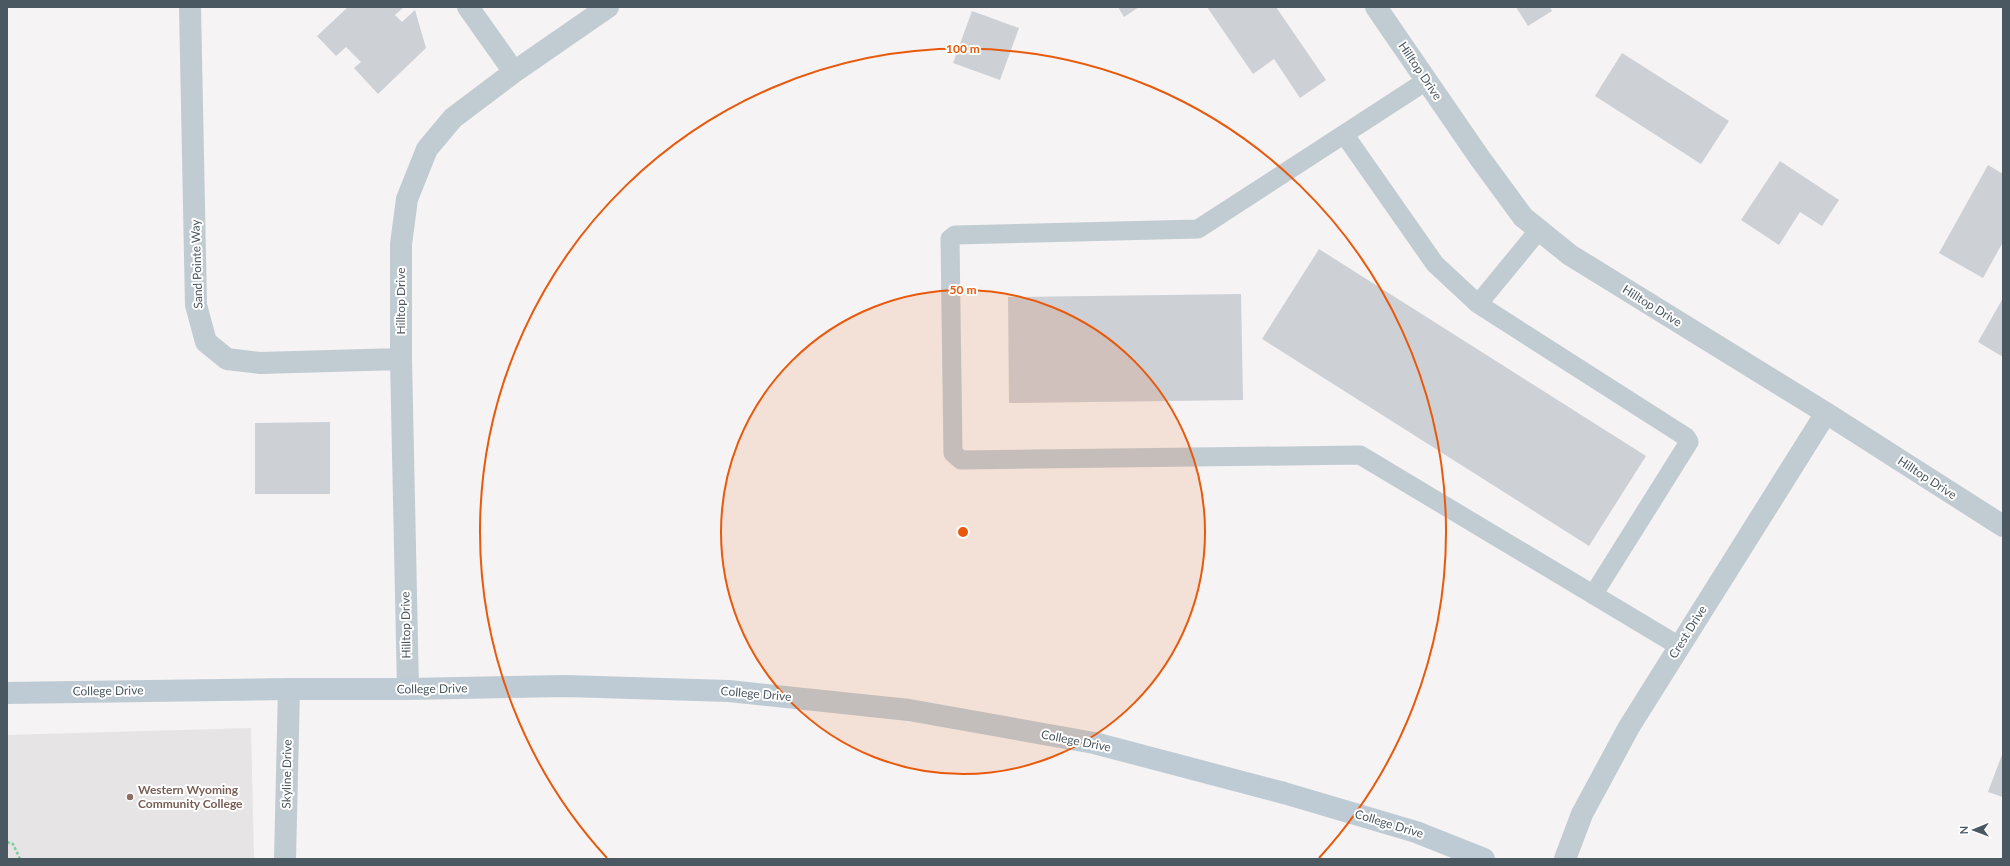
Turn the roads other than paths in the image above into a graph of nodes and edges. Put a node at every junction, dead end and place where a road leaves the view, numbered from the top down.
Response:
1 (190, 7) edge
2 (468, 7) edge
3 (608, 7) edge
4 (1376, 7) edge
5 (514, 72) junction
6 (1426, 81) junction
7 (1344, 134) junction
8 (1540, 230) junction
9 (1478, 304) junction
10 (401, 359) junction
11 (1826, 413) junction
12 (2003, 526) edge
13 (1593, 595) junction
14 (1679, 646) junction
15 (289, 689) junction
16 (408, 689) junction
17 (7, 693) edge
18 (286, 859) edge
19 (1484, 859) edge
20 (1565, 859) edge

1 - 10 street, Sand Pointe Way
2 - 5 street
3 - 5 street, Hilltop Drive
4 - 6 street, Hilltop Drive
5 - 10 street, Hilltop Drive
6 - 7 lane
6 - 8 street, Hilltop Drive
7 - 9 lane
7 - 13 lane
8 - 9 lane
8 - 11 street, Hilltop Drive
9 - 13 lane
10 - 16 street, Hilltop Drive
11 - 12 street, Hilltop Drive
11 - 14 street, Crest Drive
13 - 14 lane
14 - 20 street, Crest Drive
15 - 16 main road, College Drive
15 - 17 main road, College Drive
15 - 18 street, Skyline Drive
16 - 19 main road, College Drive

